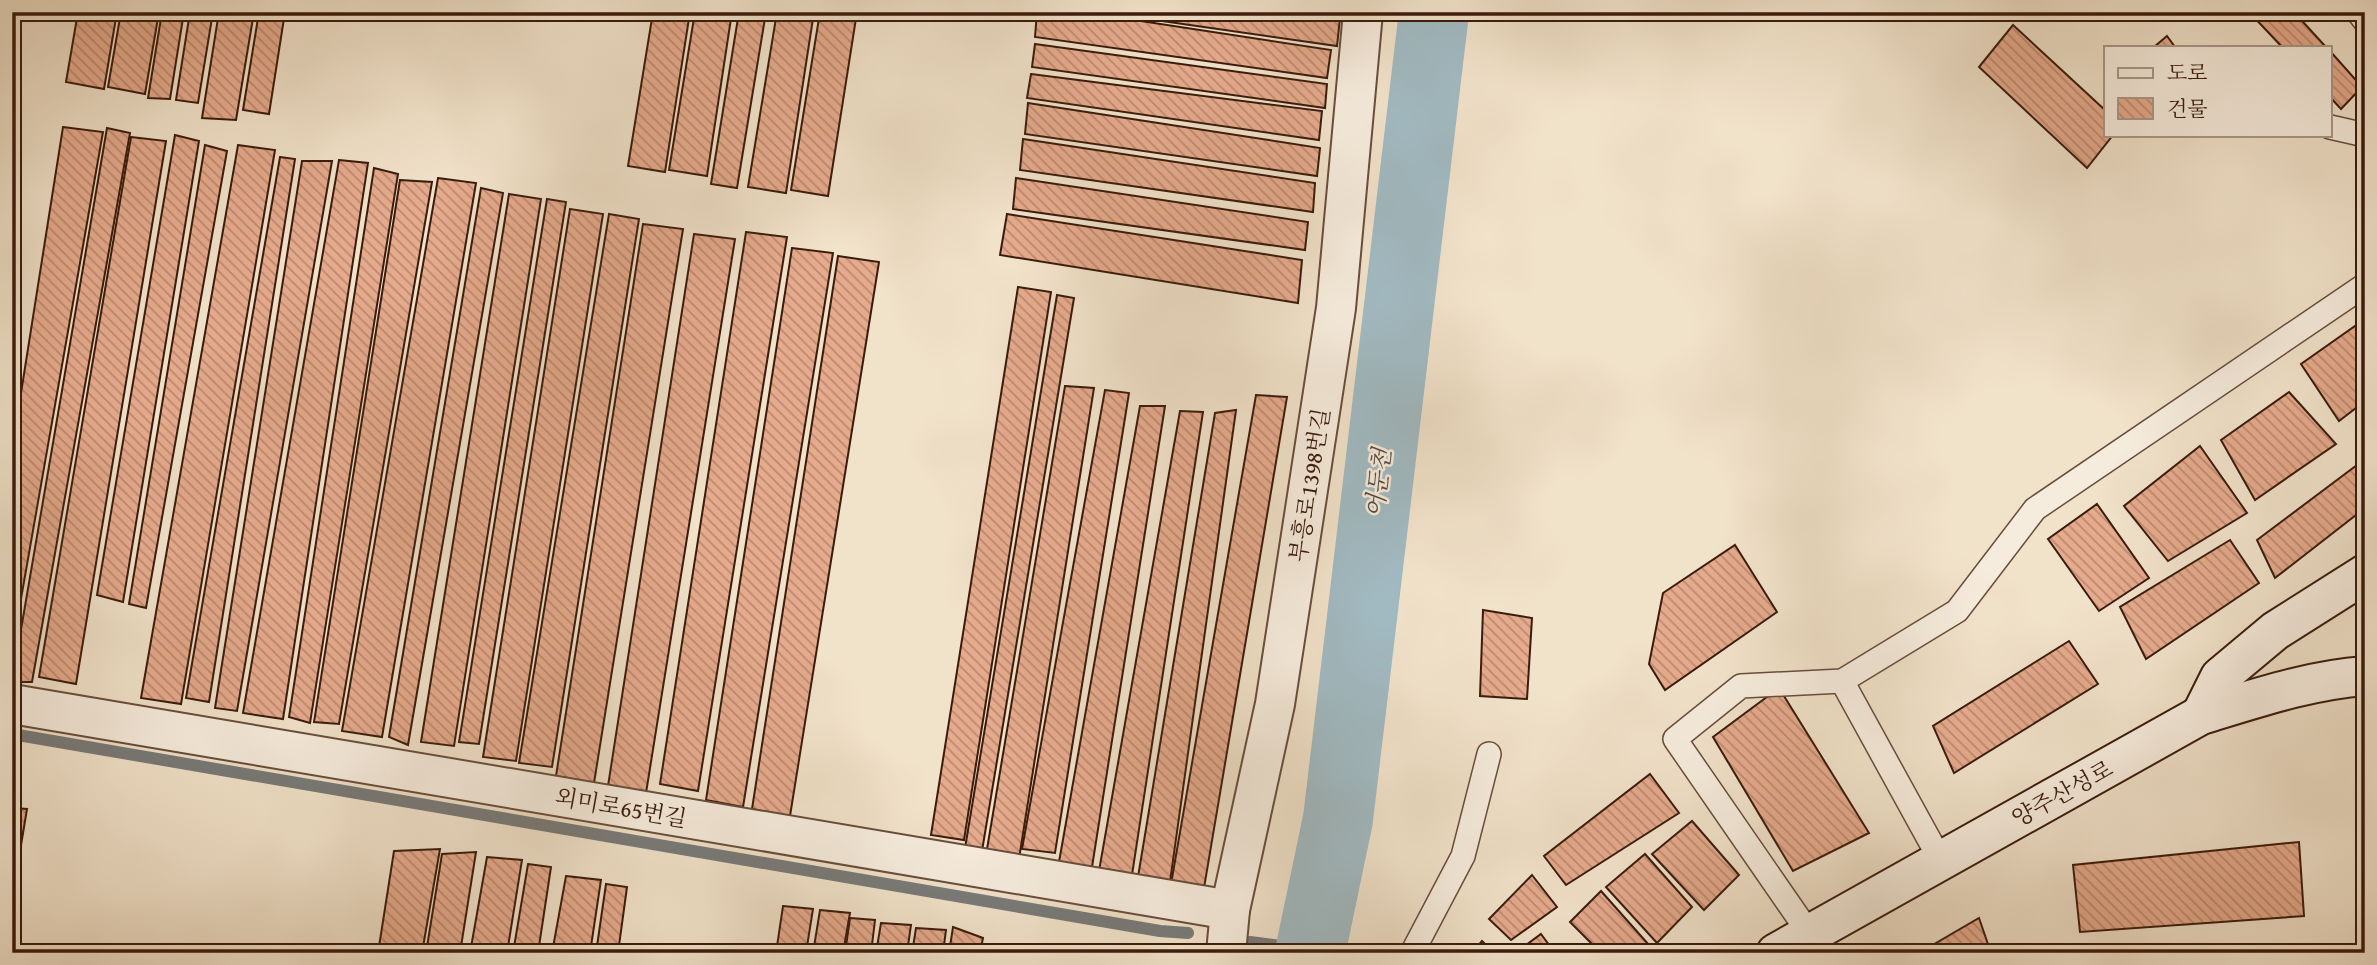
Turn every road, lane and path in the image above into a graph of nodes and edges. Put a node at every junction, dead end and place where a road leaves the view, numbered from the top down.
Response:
1 (1363, 12) edge
2 (2358, 12) edge
3 (2365, 21) edge
4 (2332, 127) edge
5 (2365, 135) edge
6 (2365, 285) edge
7 (2365, 573) edge
8 (2365, 676) edge
9 (1842, 681) junction
10 (12, 704) edge
11 (2201, 715) junction
12 (1489, 754) dead end
13 (1941, 861) junction
14 (1230, 910) junction
15 (1809, 933) junction
16 (1226, 953) edge
17 (1412, 953) edge
18 (1776, 953) edge

1 - 14 street, 부흥로1398번길
2 - 3 lane
4 - 5 lane
6 - 9 lane
7 - 11 street
8 - 11 street, 양주산성로
9 - 13 lane
9 - 15 lane
10 - 14 street, 외미로65번길
11 - 13 street, 양주산성로
12 - 17 lane
13 - 15 street, 양주산성로
14 - 16 street, 부흥로1398번길
15 - 18 street, 양주산성로

